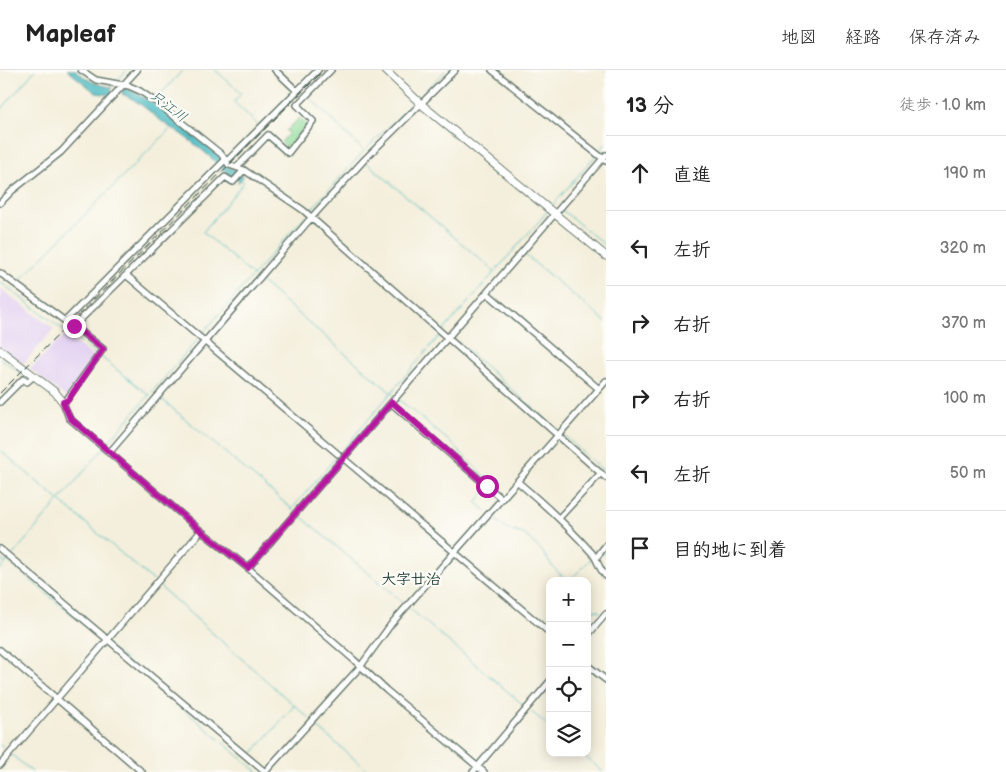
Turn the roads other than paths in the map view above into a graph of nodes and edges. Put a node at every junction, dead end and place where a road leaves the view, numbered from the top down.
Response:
1 (81, 70) edge
2 (136, 70) edge
3 (275, 70) edge
4 (318, 70) edge
5 (331, 70) edge
6 (385, 70) edge
7 (455, 70) edge
8 (492, 70) edge
9 (121, 87) junction
10 (297, 91) junction
11 (418, 101) junction
12 (602, 156) edge
13 (222, 163) junction
14 (237, 167) junction
15 (242, 172) junction
16 (0, 203) edge
17 (555, 210) junction
18 (309, 215) junction
19 (606, 256) edge
20 (0, 273) edge
21 (126, 275) junction
22 (487, 292) junction
23 (446, 335) junction
24 (201, 339) junction
25 (0, 350) edge
26 (34, 376) junction
27 (606, 381) edge
28 (599, 389) junction
29 (395, 399) junction
30 (0, 402) edge
31 (63, 402) junction
32 (560, 434) junction
33 (106, 450) junction
34 (338, 454) dead end
35 (343, 458) junction
36 (601, 473) junction
37 (606, 478) edge
38 (518, 482) junction
39 (502, 499) junction
40 (559, 518) junction
41 (201, 531) junction
42 (606, 545) edge
43 (0, 549) edge
44 (455, 553) junction
45 (596, 558) junction
46 (248, 568) junction
47 (606, 576) edge
48 (605, 615) edge
49 (546, 630) edge
50 (591, 631) edge
51 (106, 642) junction
52 (0, 650) edge
53 (360, 666) junction
54 (590, 667) edge
55 (606, 680) edge
56 (546, 685) edge
57 (58, 699) junction
58 (0, 765) edge
59 (478, 766) junction
60 (142, 772) edge
61 (265, 772) edge
62 (473, 772) edge
63 (484, 772) edge

1 - 9 street
2 - 9 street
3 - 10 street
4 - 10 street
5 - 14 street
6 - 11 street
7 - 11 street
8 - 12 street
9 - 13 street
9 - 16 street
10 - 13 street
11 - 17 street
11 - 18 street
12 - 17 street
13 - 14 street
13 - 20 street
14 - 15 street
15 - 18 street
15 - 21 street
17 - 19 street
17 - 22 street
18 - 23 street
18 - 24 street
21 - 24 street
21 - 31 street
22 - 23 street
22 - 28 street
23 - 29 street
23 - 32 street
24 - 33 street
24 - 34 street
25 - 26 street
26 - 30 street
26 - 31 street
27 - 28 street
28 - 32 street
29 - 35 street
29 - 39 street
31 - 33 street
32 - 36 street
32 - 38 street
33 - 41 street
35 - 44 street
35 - 46 street
36 - 37 street
36 - 40 street
38 - 39 street
38 - 40 street
39 - 44 street
40 - 45 street
41 - 46 street
41 - 51 street
42 - 45 street
43 - 51 street
44 - 49 street
44 - 53 street
45 - 47 street
46 - 53 street
48 - 50 street
51 - 57 street
51 - 61 street
52 - 57 street
53 - 59 street
53 - 61 street
54 - 55 street
56 - 59 street
57 - 58 street
57 - 60 street
59 - 62 street
59 - 63 street

